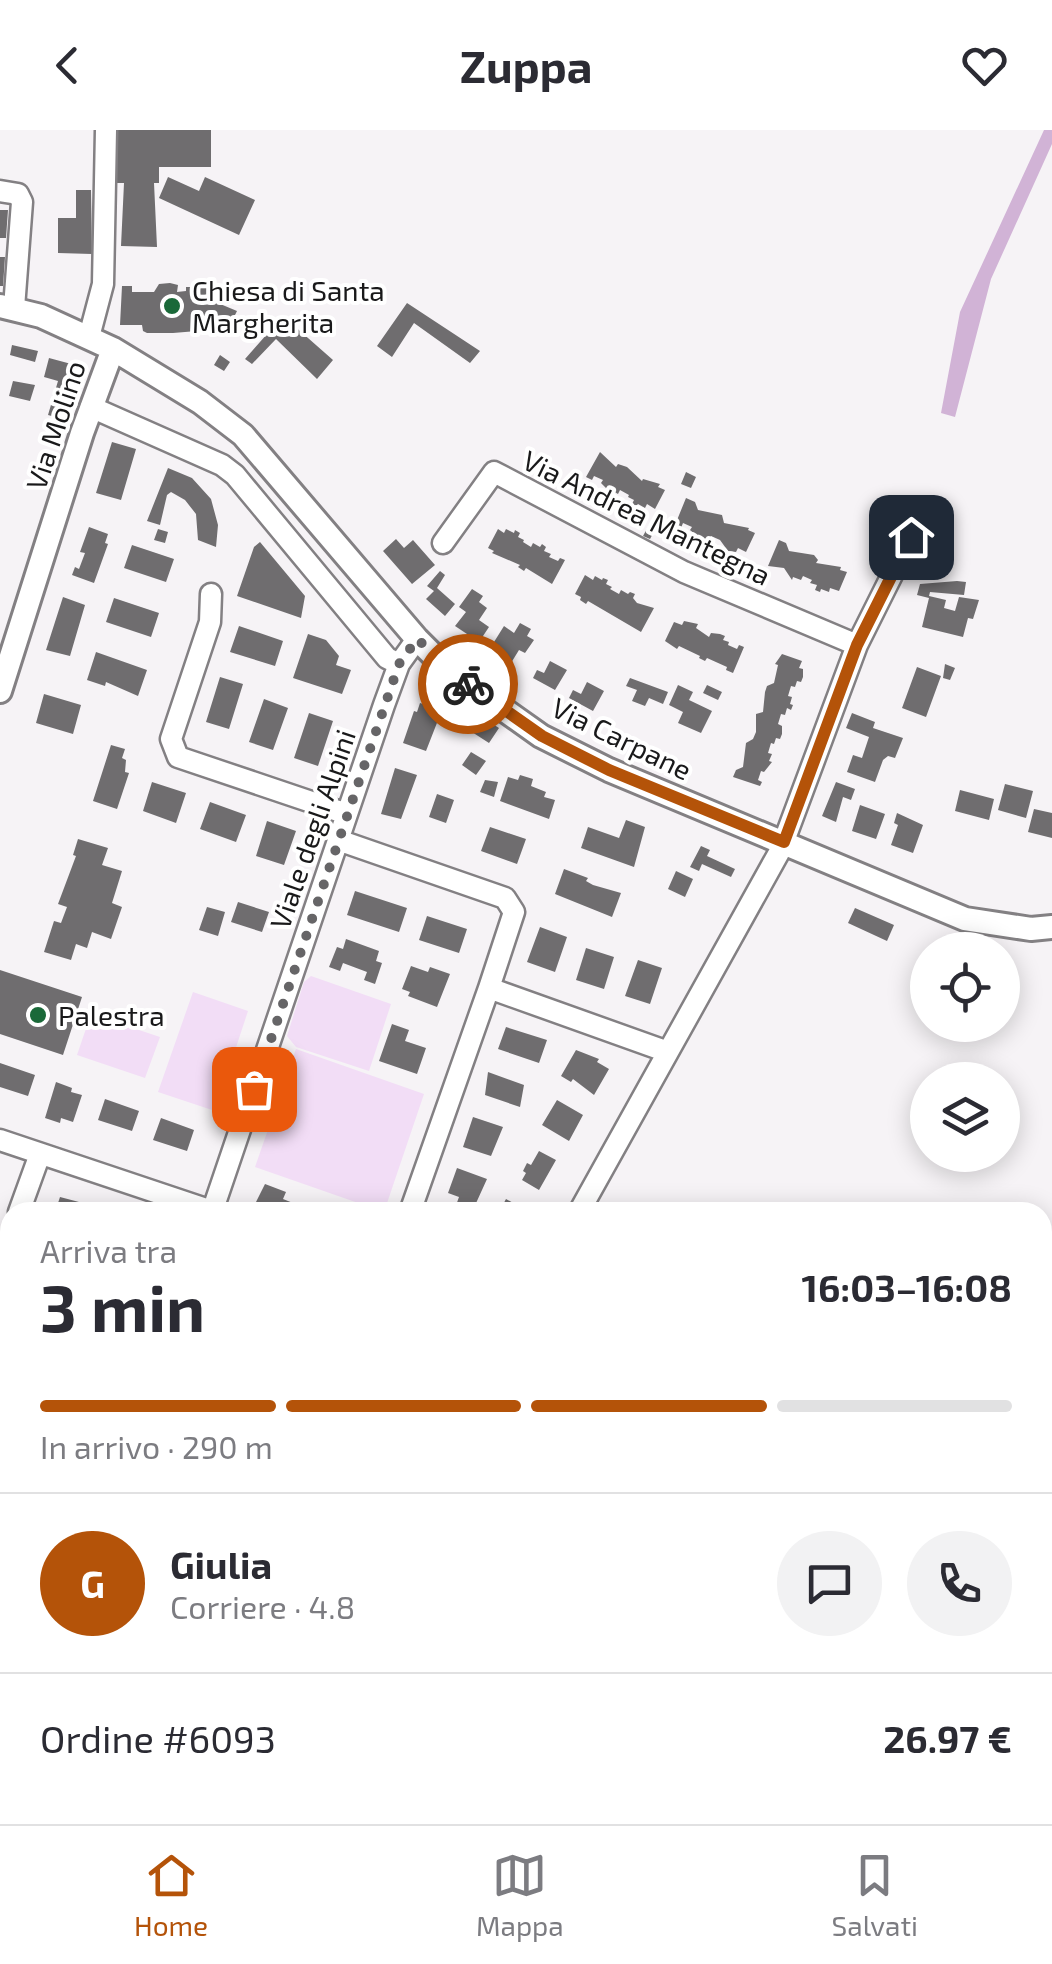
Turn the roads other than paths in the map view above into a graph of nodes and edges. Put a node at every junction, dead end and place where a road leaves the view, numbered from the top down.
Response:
1 (106, 130) edge
2 (0, 191) edge
3 (7, 307) edge
4 (89, 337) junction
5 (113, 349) junction
6 (91, 408) junction
7 (244, 436) junction
8 (222, 465) junction
9 (911, 537) dead end
10 (443, 542) dead end
11 (211, 594) dead end
12 (417, 639) junction
13 (857, 645) junction
14 (399, 664) junction
15 (0, 692) edge
16 (346, 814) junction
17 (338, 840) junction
18 (784, 842) junction
19 (1052, 926) edge
20 (488, 988) junction
21 (668, 1052) junction
22 (0, 1140) edge
23 (40, 1154) junction
24 (23, 1202) edge
25 (182, 1202) edge
26 (215, 1202) edge
27 (413, 1202) edge
28 (585, 1202) edge

1 - 4 street
2 - 3 street
3 - 4 street, Via Carpane
4 - 5 street, Via Carpane
5 - 6 street, Via Molino
5 - 7 street, Via Carpane
6 - 8 street
6 - 15 street, Via Molino
7 - 8 street
7 - 12 street, Via Carpane
8 - 14 street
9 - 13 street
10 - 13 street, Via Andrea Mantegna
11 - 16 street
12 - 14 street, Viale degli Alpini
12 - 18 street, Via Carpane
13 - 18 street
14 - 16 street, Viale degli Alpini
16 - 17 street, Viale degli Alpini
17 - 20 street
17 - 26 street, Viale degli Alpini
18 - 19 street, Via Carpane
18 - 21 street
20 - 21 street
20 - 27 street
21 - 28 street
22 - 23 street
23 - 24 street
23 - 25 street

